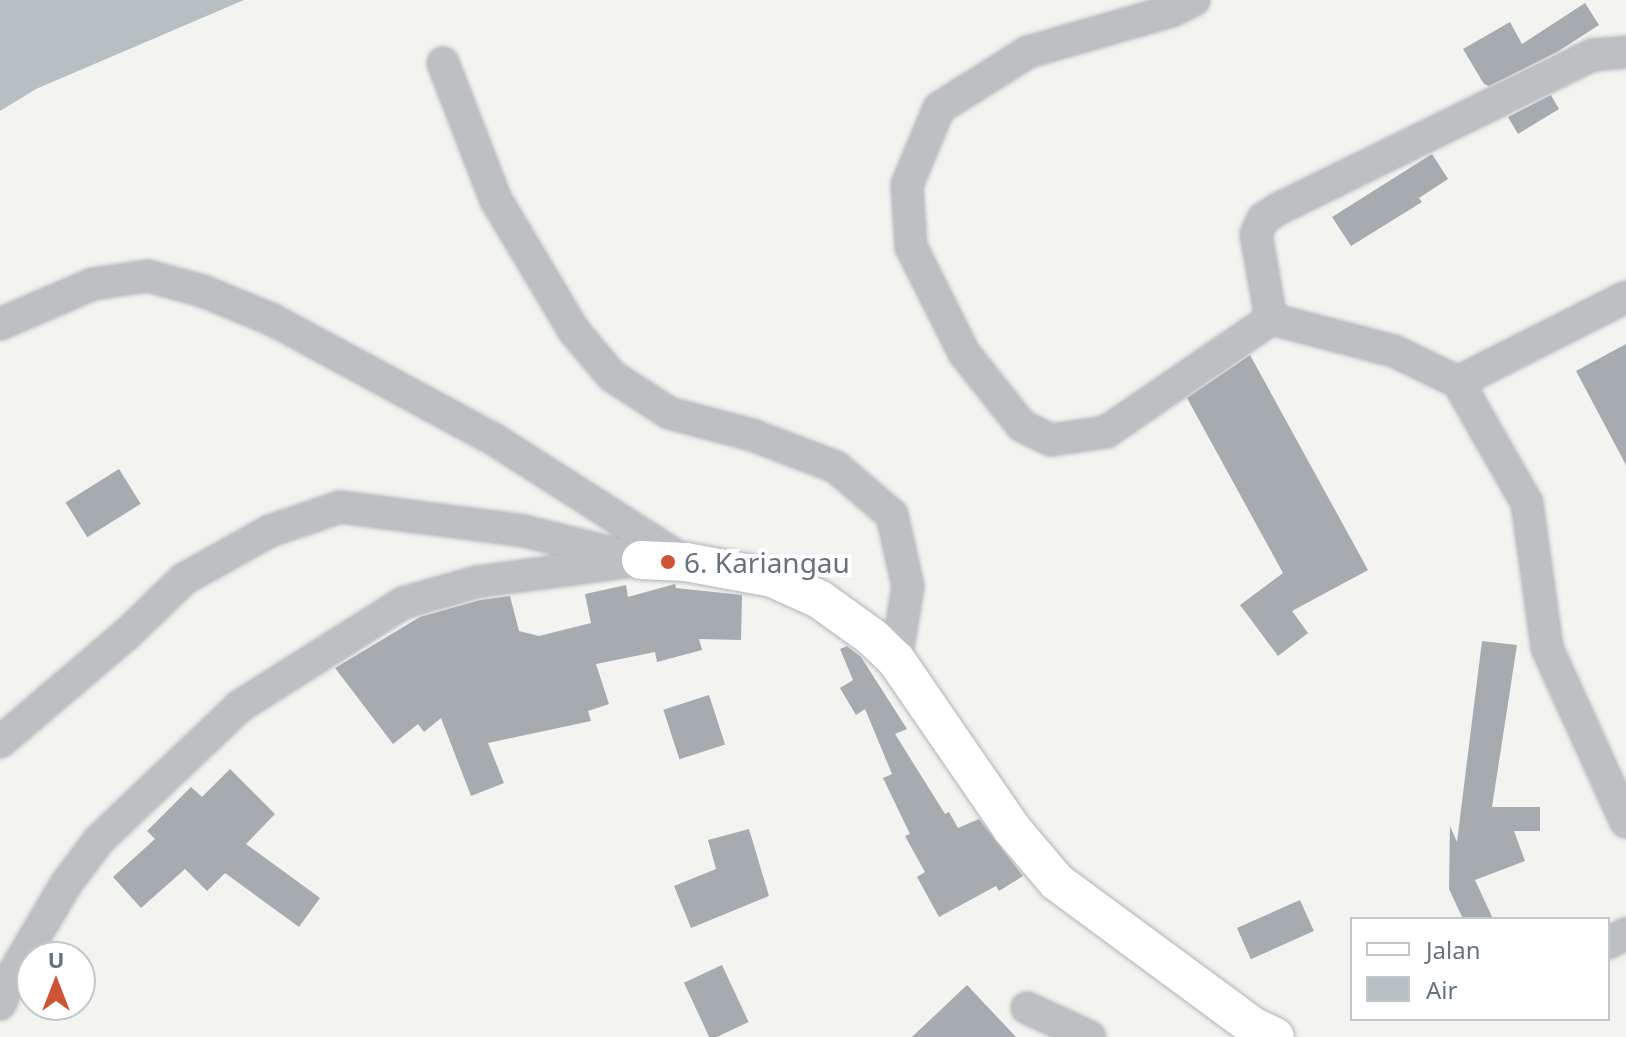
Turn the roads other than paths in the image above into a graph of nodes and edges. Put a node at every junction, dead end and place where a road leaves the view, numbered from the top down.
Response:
1 (1194, 0) edge
2 (1626, 52) edge
3 (443, 63) dead end
4 (1626, 297) edge
5 (1271, 319) junction
6 (0, 324) edge
7 (1458, 382) junction
8 (641, 560) junction
9 (686, 562) junction
10 (896, 660) junction
11 (0, 742) edge
12 (1617, 775) edge
13 (1626, 822) edge
14 (0, 1004) edge
15 (1027, 1008) dead end
16 (1090, 1037) edge
17 (1275, 1037) edge

1 - 5 street
2 - 5 street
3 - 10 street
4 - 7 street
5 - 7 street
6 - 9 street
7 - 12 street
8 - 9 main road
8 - 11 street
8 - 14 street
9 - 10 main road
10 - 17 main road
12 - 13 street
15 - 16 street

